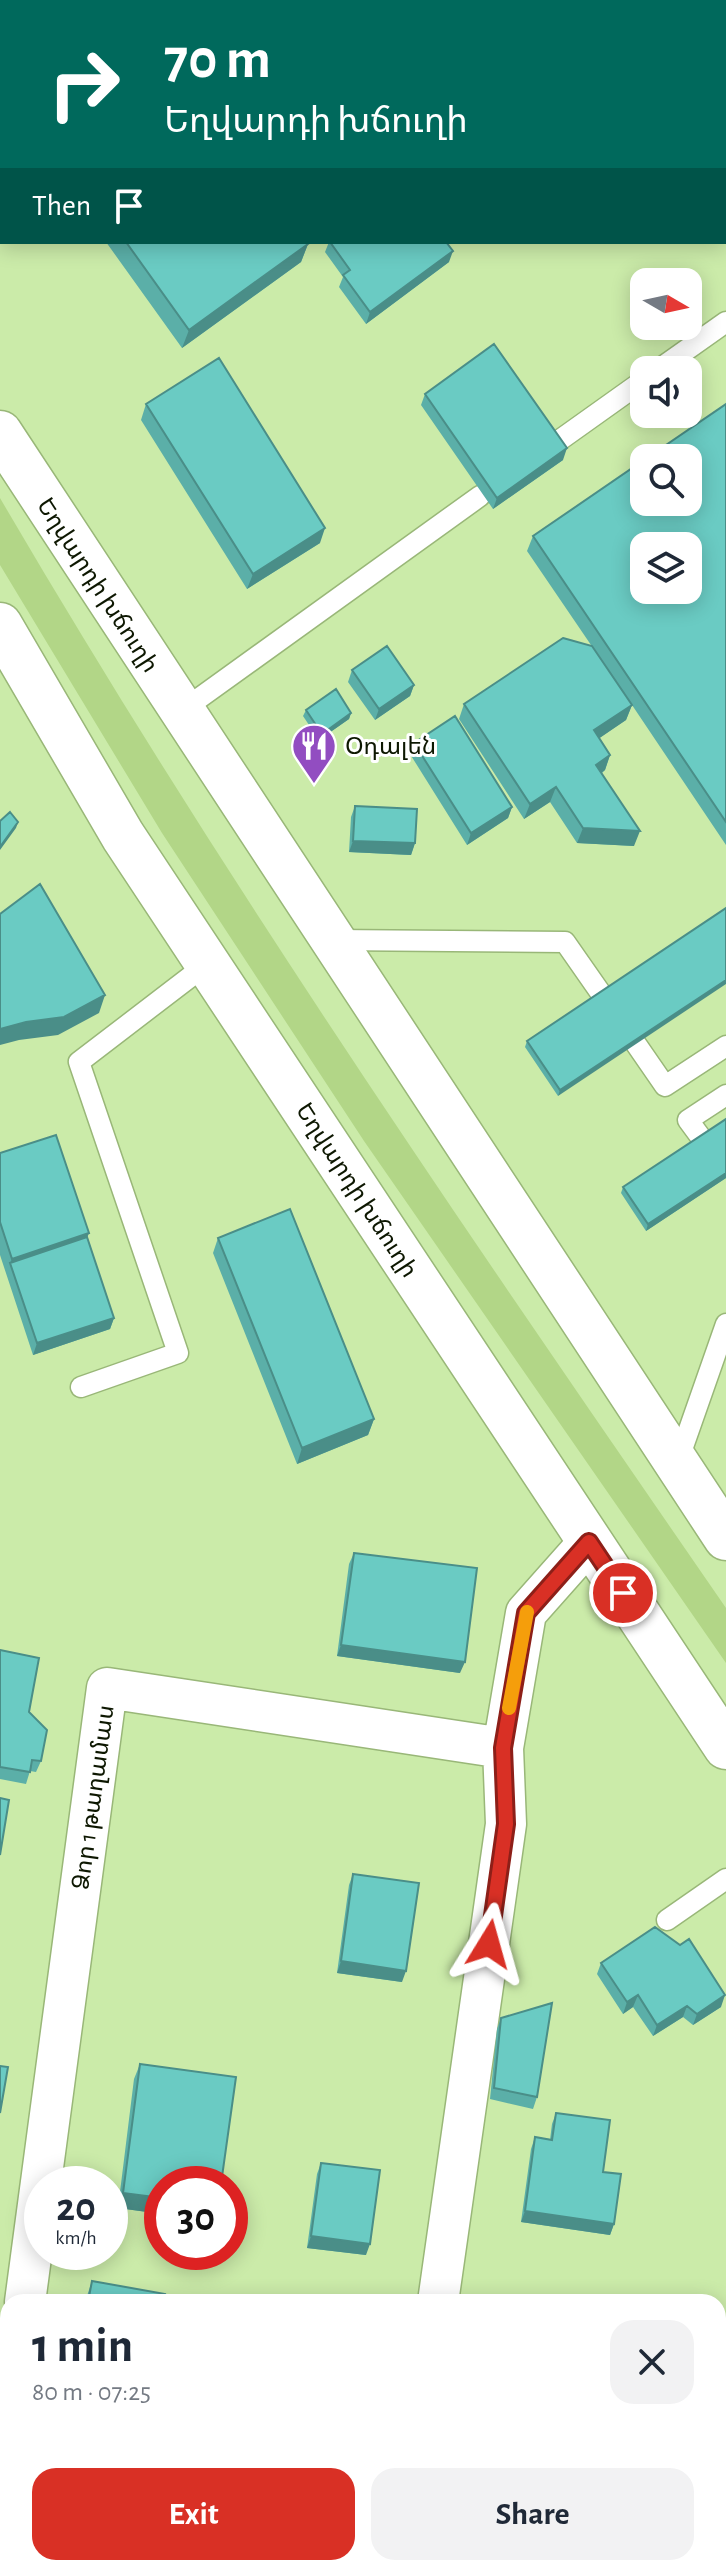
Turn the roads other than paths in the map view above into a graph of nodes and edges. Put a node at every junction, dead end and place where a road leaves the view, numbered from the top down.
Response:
1 (726, 322) edge
2 (678, 356) edge
3 (630, 390) edge
4 (0, 433) edge
5 (557, 442) edge
6 (480, 496) edge
7 (0, 625) edge
8 (180, 712) junction
9 (330, 940) junction
10 (207, 964) junction
11 (602, 995) edge
12 (636, 1044) edge
13 (726, 1046) edge
14 (726, 1095) edge
15 (702, 1139) edge
16 (726, 1324) edge
17 (81, 1387) dead end
18 (676, 1465) junction
19 (726, 1538) edge
20 (589, 1542) junction
21 (726, 1747) edge
22 (503, 1748) junction
23 (726, 1879) edge
24 (667, 1920) dead end
25 (26, 2294) edge
26 (439, 2294) edge

1 - 2 lane
3 - 5 lane
4 - 8 main road, Եղվարդի խճուղի
6 - 8 lane
7 - 10 main road, Եղվարդի խճուղի
8 - 9 main road, Եղվարդի խճուղի
9 - 11 lane
9 - 18 main road, Եղվարդի խճուղի
10 - 17 lane
10 - 20 main road, Եղվարդի խճուղի
12 - 13 lane
14 - 15 lane
16 - 18 lane
18 - 19 main road, Եղվարդի խճուղի
20 - 21 main road, Եղվարդի խճուղի
20 - 22 street
22 - 25 street, Ձոր 1 թաղամաս
22 - 26 street
23 - 24 lane

